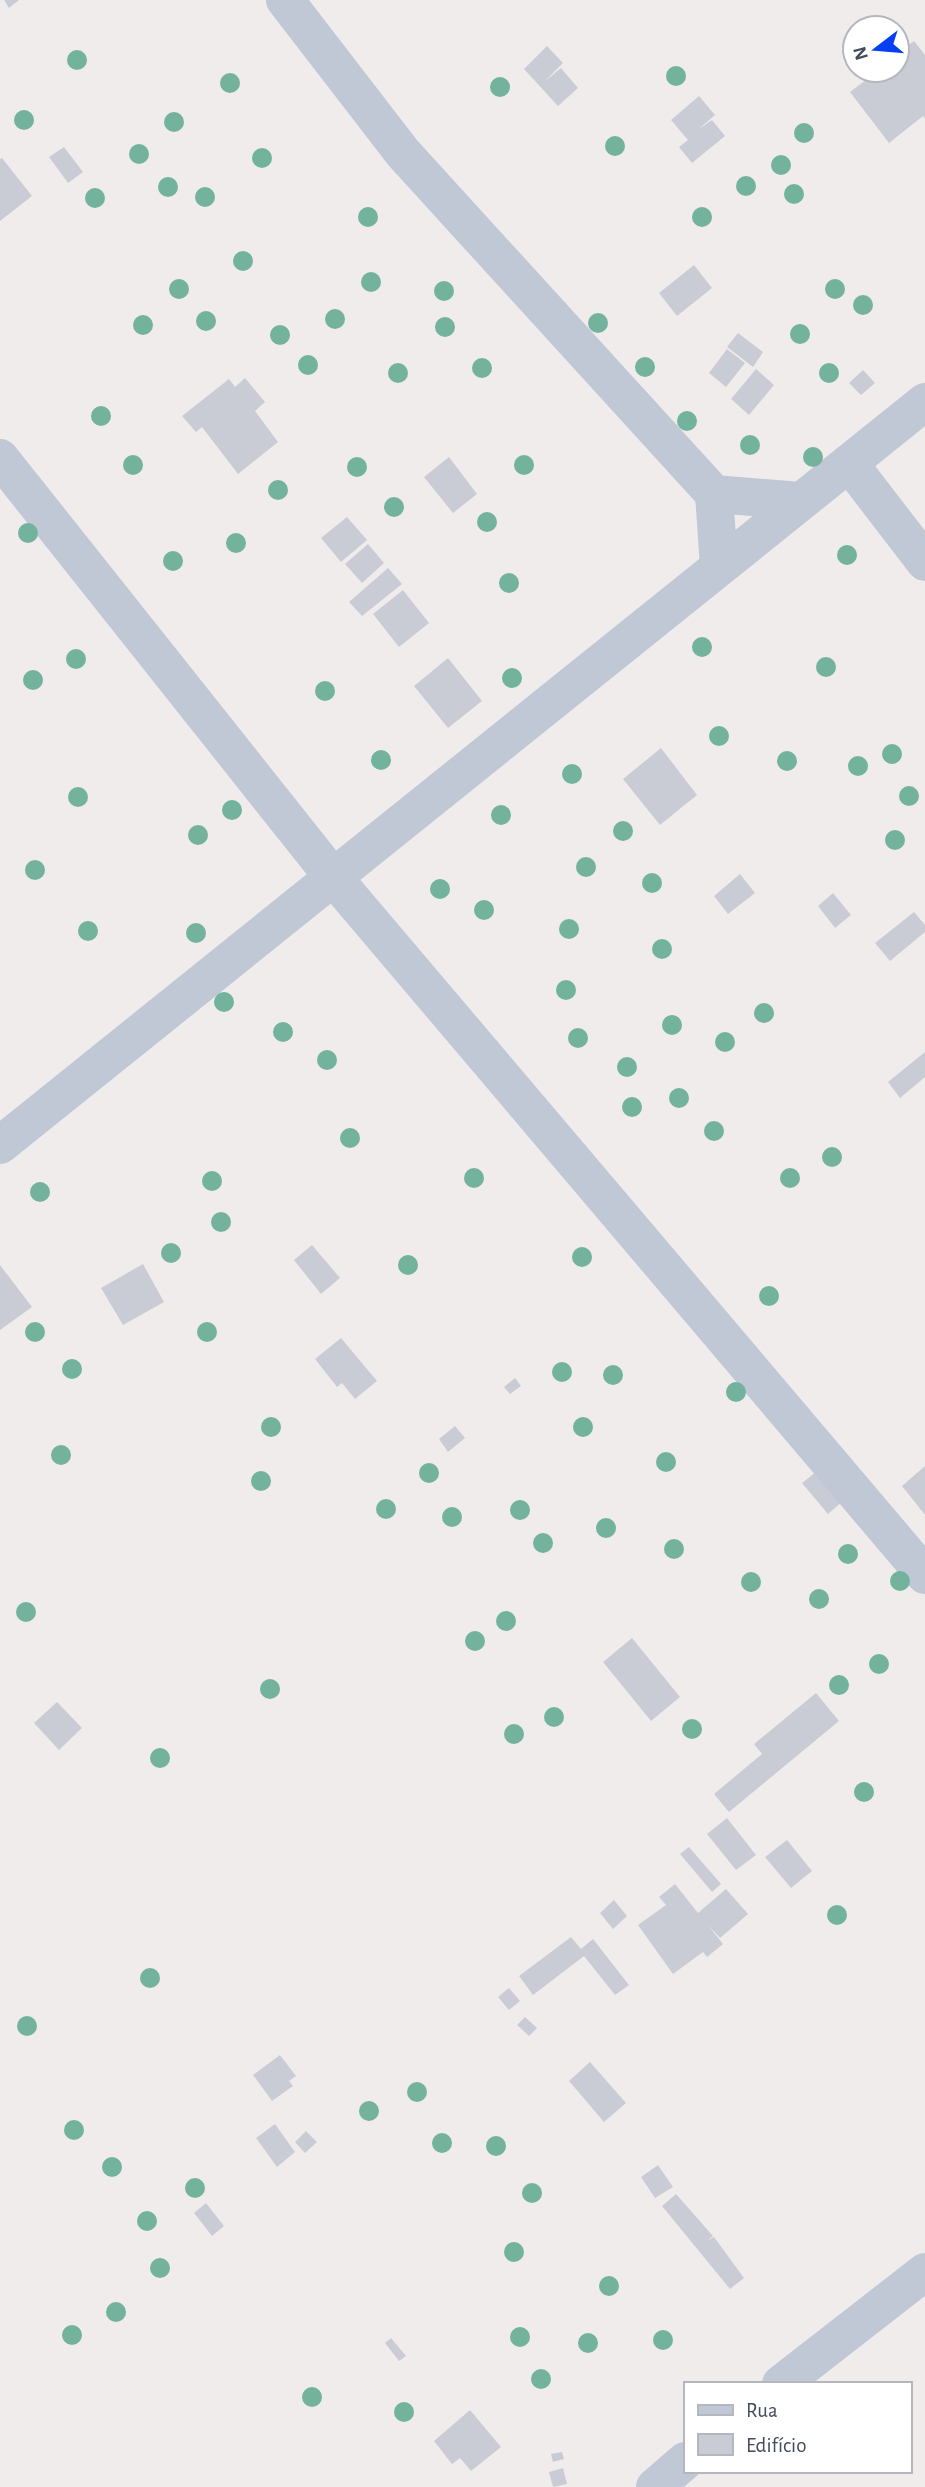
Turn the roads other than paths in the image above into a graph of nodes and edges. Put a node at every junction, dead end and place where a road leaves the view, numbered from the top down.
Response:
1 (285, 0) edge
2 (925, 402) edge
3 (0, 458) edge
4 (849, 463) junction
5 (714, 494) junction
6 (802, 500) junction
7 (925, 562) edge
8 (719, 567) junction
9 (332, 877) junction
10 (0, 1145) edge
11 (925, 1575) edge
12 (925, 2272) edge
13 (784, 2382) edge
14 (684, 2462) edge
15 (654, 2487) edge

1 - 5 street
2 - 4 street
3 - 9 street
4 - 6 street
4 - 7 street
5 - 6 street
5 - 8 street
6 - 8 street
8 - 9 street
9 - 10 street
9 - 11 street
12 - 13 street
14 - 15 street

